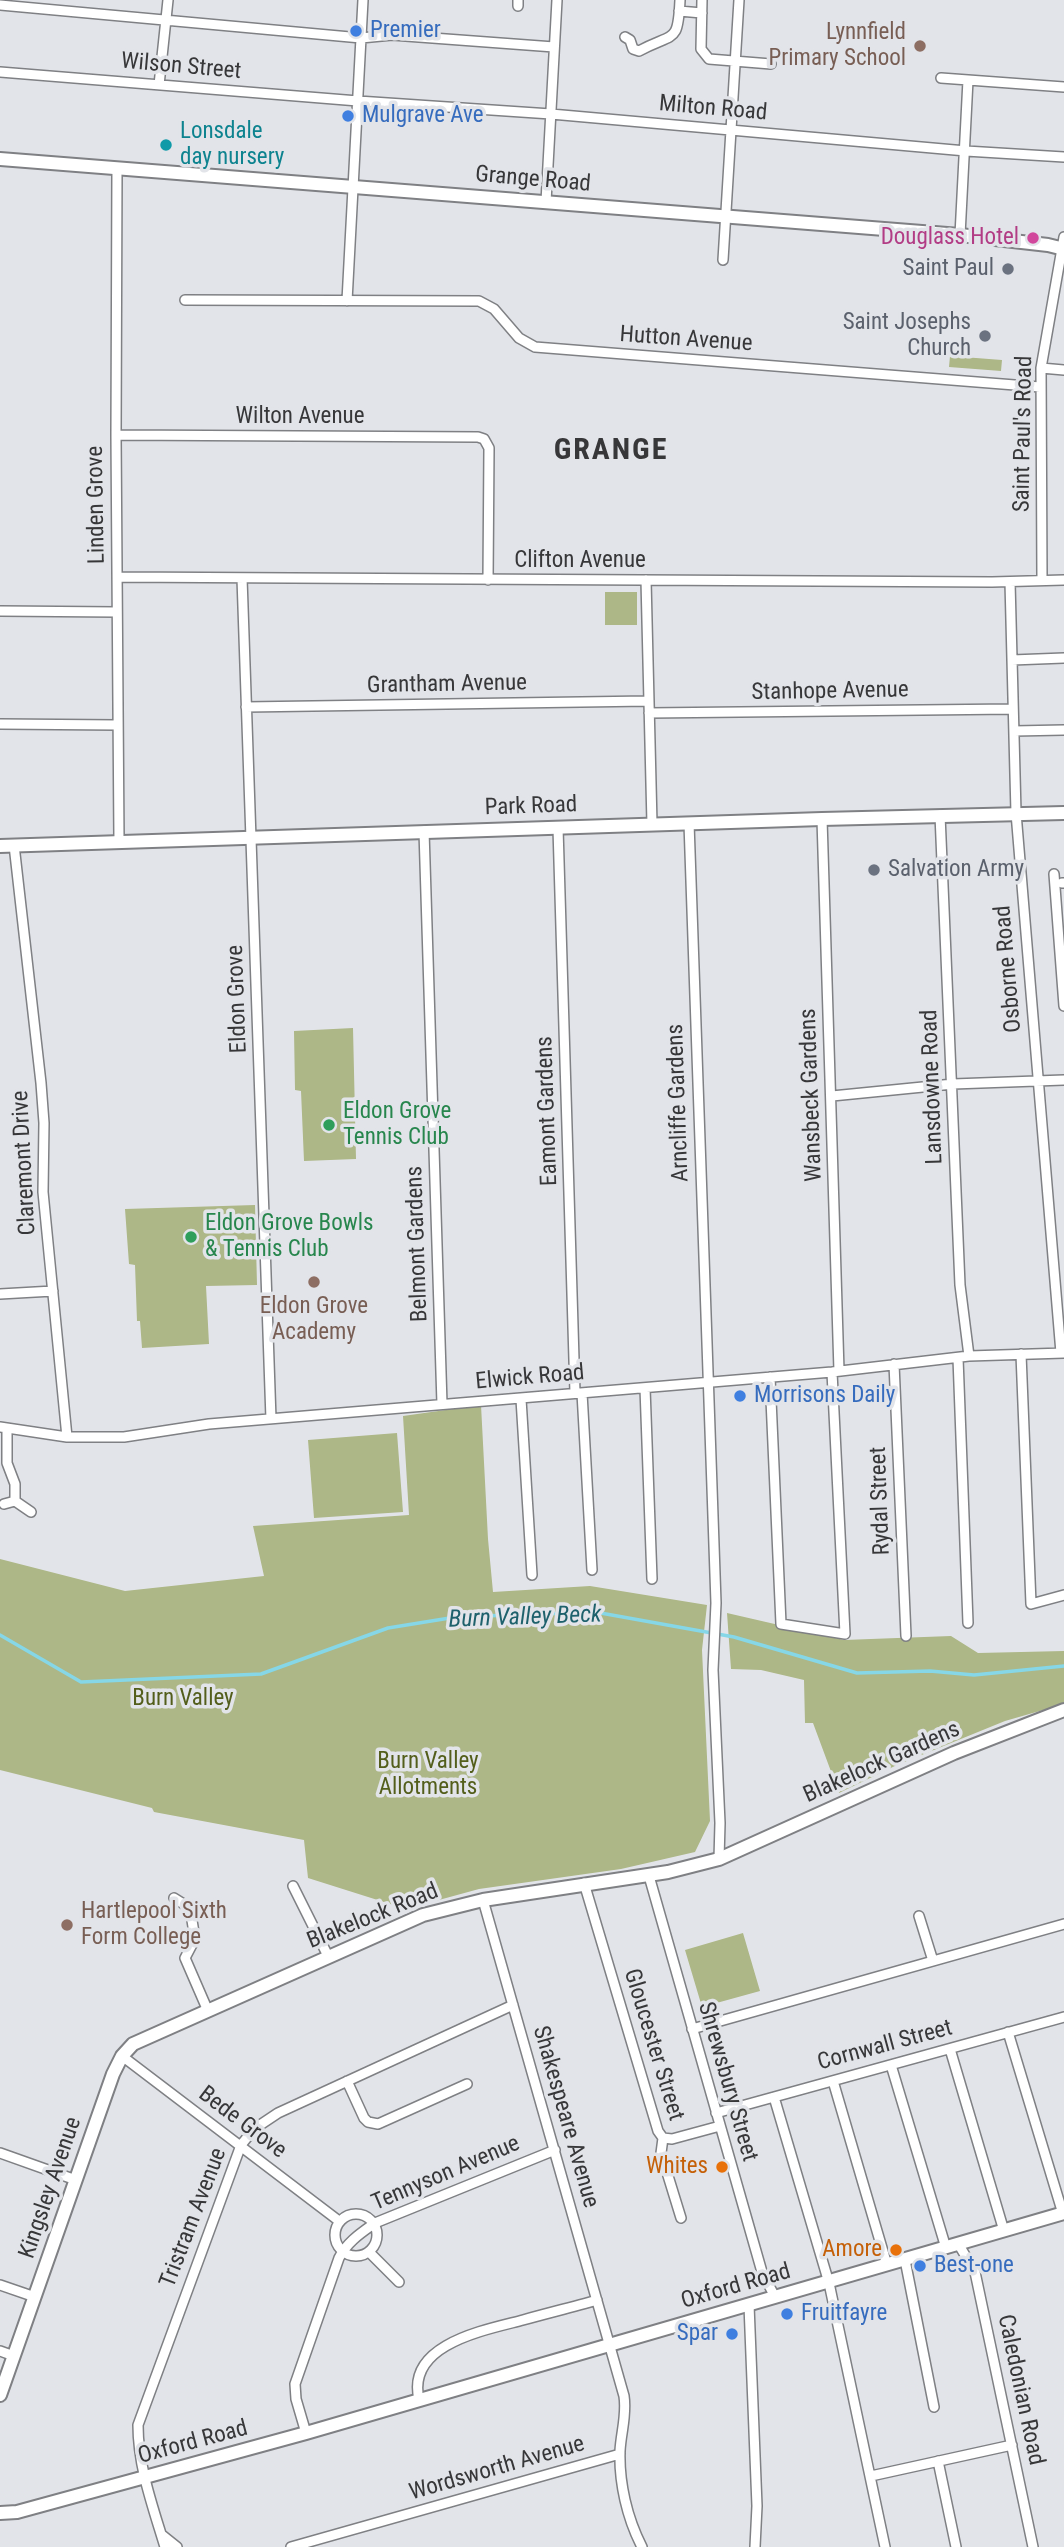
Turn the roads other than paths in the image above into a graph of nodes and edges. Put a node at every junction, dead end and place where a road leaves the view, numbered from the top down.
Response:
1 (168, 0) edge
2 (363, 0) edge
3 (556, 0) edge
4 (680, 0) edge
5 (702, 0) edge
6 (738, 0) edge
7 (0, 5) edge
8 (679, 11) junction
9 (702, 13) junction
10 (166, 20) junction
11 (625, 37) dead end
12 (361, 38) junction
13 (554, 47) junction
14 (736, 62) junction
15 (771, 64) dead end
16 (0, 72) edge
17 (942, 78) dead end
18 (968, 80) junction
19 (159, 85) junction
20 (1064, 87) edge
21 (358, 101) junction
22 (551, 114) junction
23 (732, 131) junction
24 (966, 151) junction
25 (1064, 157) edge
26 (0, 159) edge
27 (117, 168) junction
28 (353, 186) junction
29 (546, 202) junction
30 (727, 216) junction
31 (960, 235) junction
32 (1063, 245) edge
33 (723, 260) dead end
34 (184, 300) dead end
35 (347, 301) junction
36 (1041, 368) junction
37 (1064, 370) edge
38 (1040, 387) junction
39 (116, 435) junction
40 (117, 577) junction
41 (243, 578) junction
42 (488, 580) junction
43 (646, 580) junction
44 (1042, 580) junction
45 (1064, 580) edge
46 (1010, 582) junction
47 (0, 611) edge
48 (117, 612) junction
49 (1064, 658) edge
50 (1012, 660) junction
51 (648, 701) junction
52 (246, 707) junction
53 (1013, 709) junction
54 (649, 713) junction
55 (0, 724) edge
56 (117, 725) junction
57 (1064, 730) edge
58 (1014, 731) junction
59 (1016, 813) junction
60 (1064, 813) edge
61 (940, 815) junction
62 (822, 818) junction
63 (689, 823) junction
64 (652, 824) junction
65 (558, 828) junction
66 (424, 831) junction
67 (251, 837) junction
68 (119, 841) junction
69 (14, 845) junction
70 (0, 846) edge
71 (1054, 874) dead end
72 (1064, 1006) edge
73 (1064, 1080) edge
74 (1038, 1081) junction
75 (953, 1084) junction
76 (832, 1096) junction
77 (52, 1291) junction
78 (0, 1294) edge
79 (1063, 1353) edge
80 (1021, 1354) junction
81 (969, 1356) junction
82 (958, 1358) junction
83 (894, 1364) junction
84 (836, 1372) junction
85 (770, 1377) junction
86 (707, 1382) junction
87 (645, 1388) junction
88 (578, 1393) junction
89 (521, 1399) junction
90 (442, 1404) junction
91 (271, 1419) junction
92 (3, 1428) edge
93 (67, 1437) junction
94 (15, 1501) junction
95 (4, 1504) dead end
96 (31, 1512) dead end
97 (592, 1570) dead end
98 (531, 1575) dead end
99 (652, 1579) dead end
100 (1064, 1595) edge
101 (968, 1623) dead end
102 (906, 1636) dead end
103 (1064, 1710) edge
104 (719, 1859) junction
105 (649, 1876) junction
106 (584, 1883) junction
107 (293, 1886) dead end
108 (174, 1898) dead end
109 (483, 1900) junction
110 (919, 1916) dead end
111 (1064, 1924) edge
112 (328, 1956) junction
113 (933, 1961) junction
114 (513, 2005) junction
115 (208, 2011) junction
116 (1064, 2017) edge
117 (692, 2029) junction
118 (1008, 2032) junction
119 (950, 2049) junction
120 (122, 2056) junction
121 (891, 2065) junction
122 (113, 2074) joint
123 (347, 2081) junction
124 (833, 2081) junction
125 (467, 2084) dead end
126 (774, 2097) junction
127 (716, 2113) junction
128 (720, 2126) junction
129 (663, 2138) junction
130 (242, 2145) junction
131 (555, 2150) junction
132 (0, 2154) edge
133 (76, 2180) junction
134 (1064, 2213) edge
135 (681, 2218) dead end
136 (339, 2221) junction
137 (375, 2223) junction
138 (1004, 2231) junction
139 (953, 2246) junction
140 (342, 2252) junction
141 (369, 2252) junction
142 (905, 2260) junction
143 (887, 2265) junction
144 (399, 2282) dead end
145 (829, 2283) junction
146 (0, 2285) edge
147 (35, 2297) junction
148 (775, 2297) junction
149 (597, 2300) junction
150 (749, 2305) junction
151 (610, 2346) junction
152 (0, 2351) edge
153 (14, 2356) junction
154 (0, 2395) edge
155 (419, 2399) junction
156 (934, 2407) dead end
157 (306, 2433) junction
158 (1012, 2445) junction
159 (620, 2454) junction
160 (938, 2461) junction
161 (870, 2476) junction
162 (145, 2477) junction
163 (17, 2512) junction
164 (0, 2513) edge
165 (0, 2522) edge
166 (161, 2534) junction
167 (165, 2547) edge
168 (177, 2547) edge
169 (291, 2547) edge
170 (642, 2547) edge
171 (755, 2547) edge
172 (886, 2547) edge
173 (956, 2547) edge
174 (1033, 2547) edge

1 - 10 street
2 - 12 street
3 - 13 street
4 - 8 street
5 - 9 street
6 - 14 street
7 - 10 street
8 - 9 street
8 - 11 street
9 - 14 street
10 - 12 street
10 - 19 street
12 - 13 street
12 - 21 street
13 - 22 street
14 - 15 street
14 - 23 street
16 - 19 street, Wilson Street
17 - 18 street
18 - 20 street
18 - 24 street
19 - 21 street, Wilson Street
21 - 22 street, Milton Road
21 - 28 street
22 - 23 street, Milton Road
22 - 29 street
23 - 24 street, Milton Road
23 - 30 street
24 - 25 street, Milton Road
24 - 31 street
26 - 27 street, Grange Road
27 - 28 street, Grange Road
27 - 39 street, Linden Grove
28 - 29 street, Grange Road
28 - 35 street
29 - 30 street, Grange Road
30 - 31 street, Grange Road
30 - 33 street
31 - 32 street, Grange Road
32 - 36 street, Saint Paul's Road
34 - 35 street, Hutton Avenue
35 - 38 street, Hutton Avenue
36 - 37 street
36 - 38 street, Saint Paul's Road
38 - 44 street, Saint Paul's Road
39 - 40 street, Linden Grove
39 - 42 street, Wilton Avenue
40 - 41 street, Clifton Avenue
40 - 48 street, Linden Grove
41 - 42 street, Clifton Avenue
41 - 52 street, Eldon Grove
42 - 43 street, Clifton Avenue
43 - 46 street, Clifton Avenue
43 - 51 street
44 - 45 street, Clifton Avenue
44 - 46 street, Clifton Avenue
46 - 50 street, Osborne Road
47 - 48 street
48 - 56 street, Linden Grove
49 - 50 street
50 - 53 street, Osborne Road
51 - 52 street, Grantham Avenue
51 - 54 street
52 - 67 street, Eldon Grove
53 - 54 street, Stanhope Avenue
53 - 58 street, Osborne Road
54 - 64 street
55 - 56 street
56 - 68 street, Linden Grove
57 - 58 street
58 - 59 street, Osborne Road
59 - 60 street, Park Road
59 - 61 street, Park Road
59 - 74 street, Osborne Road
61 - 62 street, Park Road
61 - 75 street, Lansdowne Road
62 - 63 street, Park Road
62 - 76 street, Wansbeck Gardens
63 - 64 street, Park Road
63 - 86 street, Arncliffe Gardens
64 - 65 street, Park Road
65 - 66 street, Park Road
65 - 88 street, Eamont Gardens
66 - 67 street, Park Road
66 - 90 street, Belmont Gardens
67 - 68 street, Park Road
67 - 91 street, Eldon Grove
68 - 69 street, Park Road
69 - 70 street, Park Road
69 - 77 street, Claremont Drive
71 - 72 street
73 - 74 street
74 - 75 street
74 - 79 street, Osborne Road
75 - 76 street
75 - 81 street, Lansdowne Road
76 - 84 street, Wansbeck Gardens
77 - 78 street
77 - 93 street, Claremont Drive
79 - 80 street, Elwick Road
80 - 81 street, Elwick Road
80 - 100 street
81 - 82 street, Elwick Road
82 - 83 street, Elwick Road
82 - 101 street
83 - 84 street, Elwick Road
83 - 102 street, Rydal Street
84 - 85 street, Elwick Road
84 - 85 street, Wansbeck Gardens
85 - 86 street, Elwick Road
86 - 87 street, Elwick Road
86 - 104 street, Arncliffe Gardens
87 - 88 street, Elwick Road
87 - 99 street
88 - 89 street, Elwick Road
88 - 97 street, Eamont Gardens
89 - 90 street, Elwick Road
89 - 98 street
90 - 91 street, Elwick Road
91 - 93 street, Elwick Road
92 - 93 street, Elwick Road
92 - 94 street
94 - 95 street
94 - 96 street
103 - 104 street, Blakelock Gardens
104 - 105 street, Blakelock Road
105 - 106 street, Blakelock Road
105 - 117 street, Shrewsbury Street
106 - 109 street, Blakelock Road
106 - 129 street, Gloucester Street
107 - 112 street
108 - 115 street
109 - 112 street, Blakelock Road
109 - 114 street, Shakespeare Avenue
110 - 113 street
111 - 113 street
112 - 115 street, Blakelock Road
113 - 117 street
114 - 123 street, Tristram Avenue
114 - 131 street, Shakespeare Avenue
115 - 120 street, Blakelock Road
116 - 118 street, Cornwall Street
117 - 127 street, Shrewsbury Street
118 - 119 street, Cornwall Street
118 - 134 street
119 - 121 street, Cornwall Street
119 - 138 street
120 - 122 street, Blakelock Road
120 - 130 street, Bede Grove
121 - 124 street, Cornwall Street
121 - 139 street, Caledonian Road
122 - 133 street, Kingsley Avenue
123 - 125 street
123 - 130 street, Tristram Avenue
124 - 126 street, Cornwall Street
124 - 143 street
126 - 127 street, Cornwall Street
126 - 145 street
127 - 128 street, Shrewsbury Street
128 - 129 street
128 - 148 street, Shrewsbury Street
129 - 135 street, Gloucester Street
130 - 136 street, Bede Grove
130 - 162 street, Tristram Avenue
131 - 137 street, Tennyson Avenue
131 - 149 street, Shakespeare Avenue
132 - 133 street
133 - 147 street, Kingsley Avenue
134 - 138 street, Oxford Road
136 - 137 street
136 - 140 street
137 - 140 street, Tennyson Avenue
137 - 141 street
138 - 139 street, Oxford Road
139 - 142 street, Oxford Road
139 - 158 street, Caledonian Road
140 - 141 street
140 - 157 street, Tennyson Avenue
141 - 144 street
142 - 143 street, Oxford Road
142 - 156 street
143 - 145 street, Oxford Road
145 - 148 street, Oxford Road
145 - 161 street
146 - 147 street
147 - 153 street, Kingsley Avenue
148 - 150 street, Oxford Road
149 - 151 street, Shakespeare Avenue
149 - 155 street
150 - 151 street, Oxford Road
150 - 171 street
151 - 155 street, Oxford Road
151 - 159 street, Shakespeare Avenue
152 - 153 street
153 - 154 street, Kingsley Avenue
155 - 157 street, Oxford Road
157 - 162 street, Oxford Road
158 - 160 street
158 - 174 street, Caledonian Road
159 - 169 street, Wordsworth Avenue
159 - 170 street, Wordsworth Avenue
160 - 161 street
160 - 173 street
161 - 172 street
162 - 163 street, Oxford Road
162 - 166 street
163 - 164 street, Oxford Road
163 - 165 street, Oxford Road
166 - 167 street
166 - 168 street

